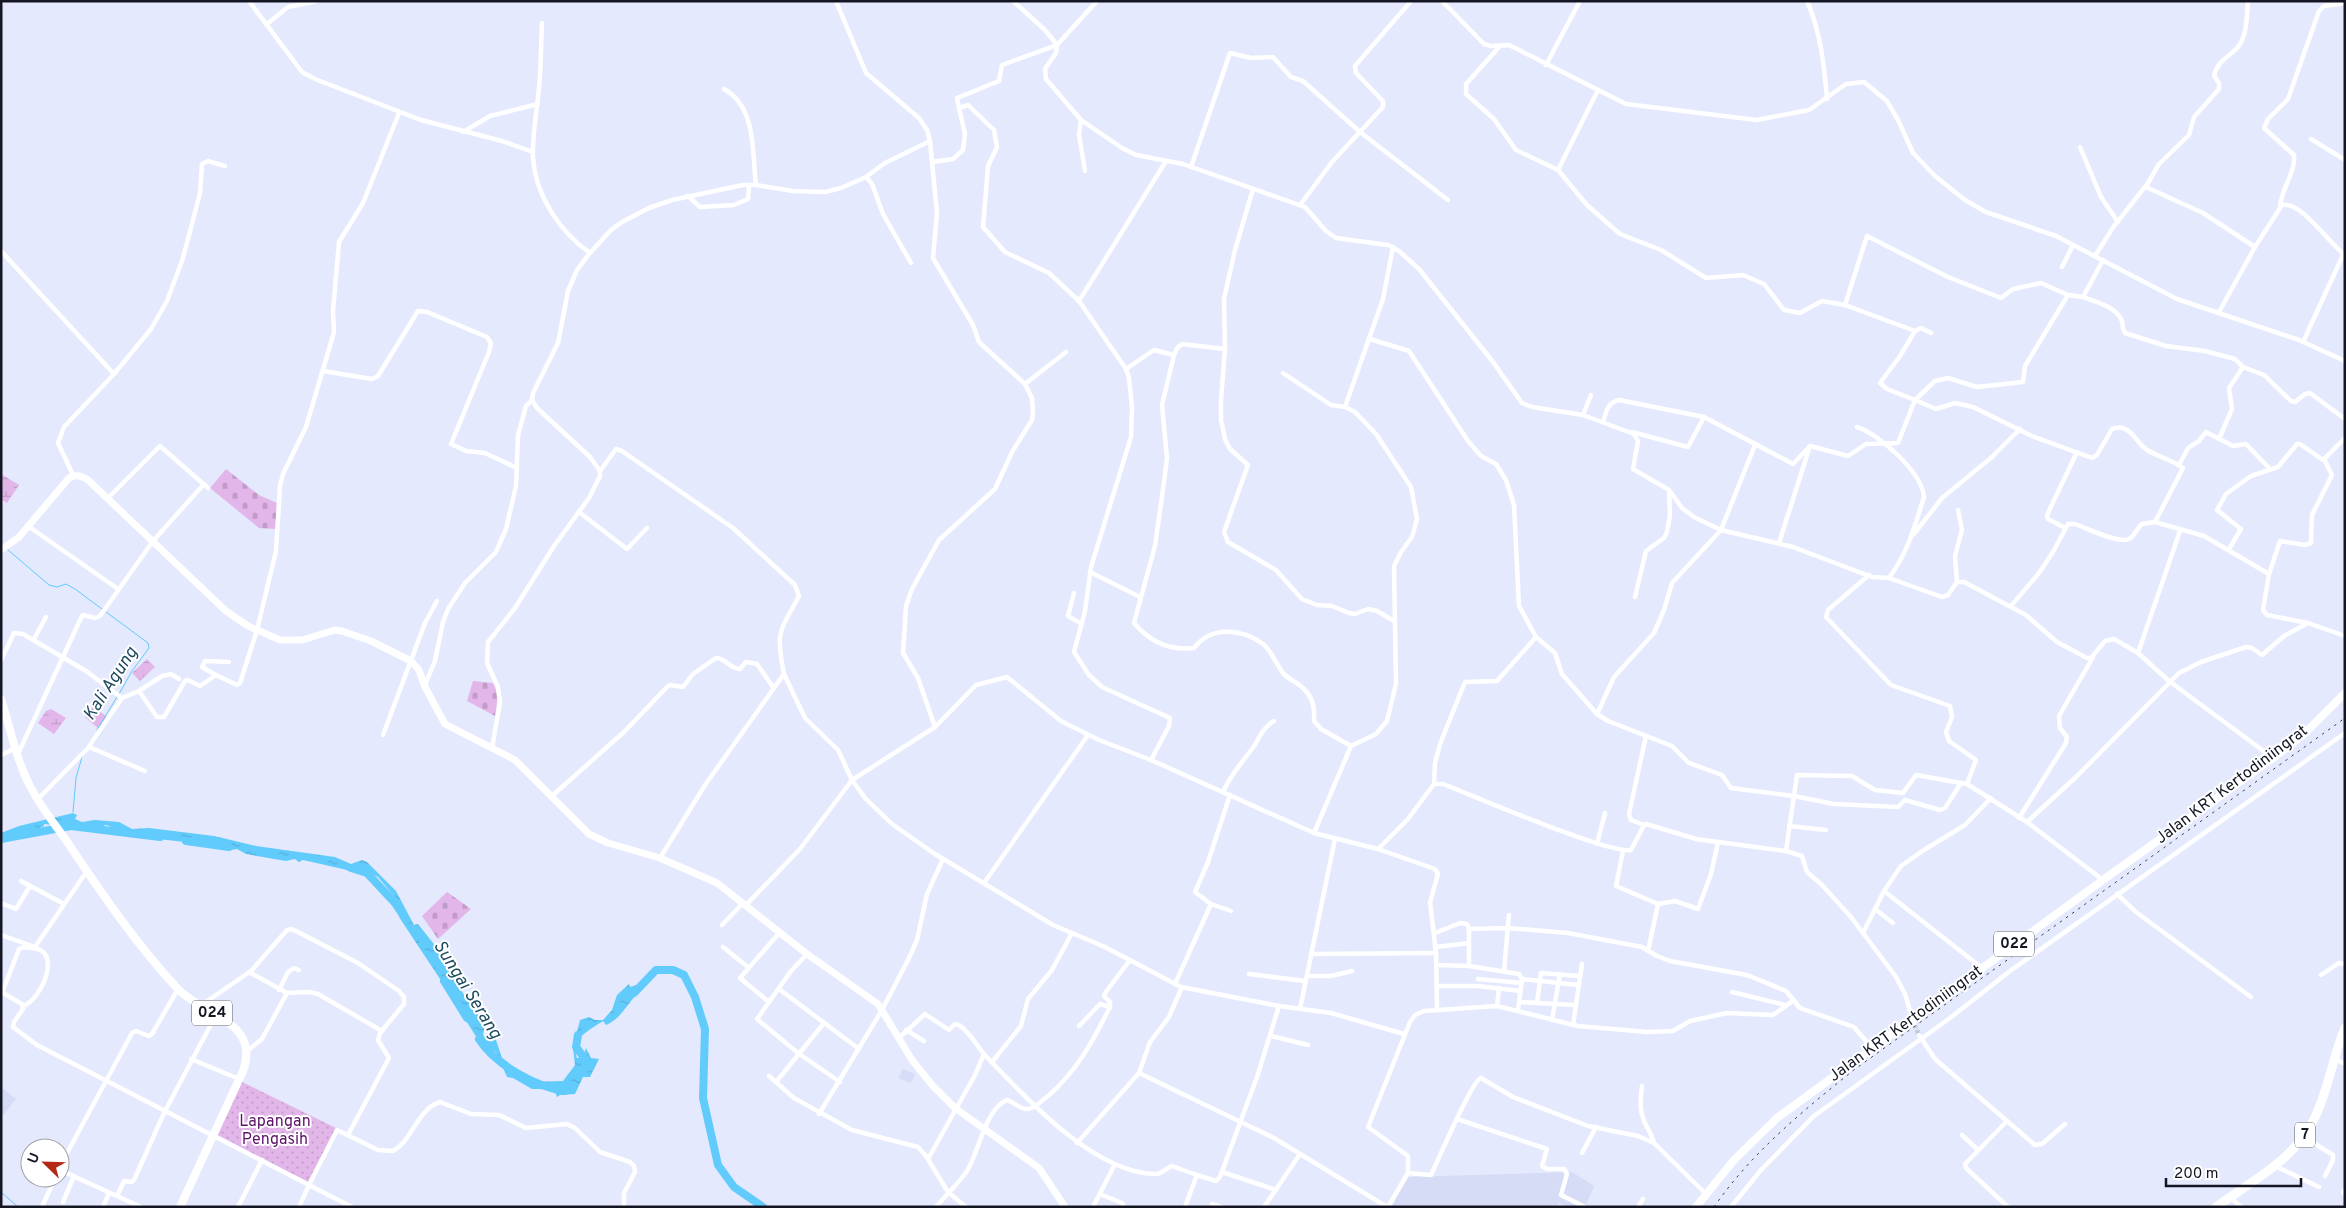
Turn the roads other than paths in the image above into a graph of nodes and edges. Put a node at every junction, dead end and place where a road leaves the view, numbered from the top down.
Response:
1 (249, 1) edge
2 (317, 1) edge
3 (836, 1) edge
4 (1013, 1) edge
5 (1097, 1) edge
6 (1410, 1) edge
7 (1442, 1) edge
8 (1580, 1) edge
9 (1807, 1) edge
10 (2248, 1) edge
11 (2345, 3) edge
12 (542, 23) dead end
13 (267, 24) junction
14 (1057, 46) junction
15 (1500, 46) junction
16 (1546, 65) junction
17 (724, 89) dead end
18 (1598, 90) junction
19 (1827, 99) junction
20 (538, 104) junction
21 (959, 108) junction
22 (399, 113) junction
23 (1081, 120) junction
24 (463, 132) junction
25 (1360, 132) junction
26 (2311, 139) dead end
27 (930, 141) junction
28 (2080, 147) dead end
29 (533, 152) junction
30 (2345, 160) edge
31 (1166, 161) junction
32 (932, 162) junction
33 (225, 166) dead end
34 (1191, 167) junction
35 (1558, 170) junction
36 (1085, 172) dead end
37 (866, 177) junction
38 (756, 185) junction
39 (749, 186) junction
40 (2146, 187) junction
41 (1253, 189) junction
42 (688, 196) junction
43 (1448, 200) dead end
44 (1300, 205) junction
45 (2280, 207) junction
46 (2118, 222) junction
47 (2073, 245) junction
48 (2255, 247) junction
49 (1393, 248) junction
50 (1, 251) edge
51 (590, 253) junction
52 (2344, 255) edge
53 (2095, 256) junction
54 (2103, 260) junction
55 (911, 263) dead end
56 (2062, 266) dead end
57 (2068, 295) junction
58 (2083, 297) junction
59 (1079, 301) junction
60 (1844, 304) junction
61 (2219, 312) junction
62 (1915, 331) junction
63 (1931, 333) dead end
64 (1370, 339) junction
65 (2303, 342) junction
66 (1224, 349) junction
67 (1066, 352) dead end
68 (1174, 355) junction
69 (2345, 361) edge
70 (2243, 367) junction
71 (1126, 369) junction
72 (323, 371) junction
73 (1283, 373) dead end
74 (114, 374) junction
75 (1025, 384) junction
76 (1591, 395) dead end
77 (532, 400) junction
78 (1915, 400) junction
79 (1345, 407) junction
80 (1583, 415) junction
81 (1704, 417) junction
82 (2345, 419) edge
83 (1603, 422) junction
84 (1856, 427) dead end
85 (2020, 429) junction
86 (1630, 432) junction
87 (2345, 438) edge
88 (2219, 439) junction
89 (1884, 443) junction
90 (1755, 445) junction
91 (1810, 446) junction
92 (2077, 452) junction
93 (2324, 459) junction
94 (2179, 466) junction
95 (517, 468) junction
96 (2270, 469) junction
97 (600, 471) junction
98 (73, 475) junction
99 (204, 484) junction
100 (208, 488) dead end
101 (1669, 490) junction
102 (108, 498) junction
103 (1958, 510) dead end
104 (579, 512) junction
105 (2154, 522) junction
106 (28, 526) junction
107 (647, 528) dead end
108 (2065, 528) junction
109 (1721, 530) junction
110 (2180, 531) junction
111 (1911, 537) junction
112 (2274, 540) dead end
113 (153, 541) junction
114 (2280, 541) junction
115 (1779, 543) junction
116 (4, 548) edge
117 (2229, 549) junction
118 (1090, 572) junction
119 (2269, 574) junction
120 (1868, 575) junction
121 (1889, 578) junction
122 (1957, 582) junction
123 (118, 589) junction
124 (1074, 593) dead end
125 (1140, 597) junction
126 (1635, 597) dead end
127 (437, 601) dead end
128 (2011, 606) junction
129 (46, 617) dead end
130 (1394, 621) junction
131 (2308, 623) junction
132 (1082, 624) junction
133 (257, 630) junction
134 (2345, 636) edge
135 (1536, 637) junction
136 (34, 639) junction
137 (2138, 653) junction
138 (2094, 655) junction
139 (63, 657) junction
140 (1, 660) edge
141 (411, 661) junction
142 (229, 662) dead end
143 (784, 674) junction
144 (216, 675) junction
145 (179, 678) dead end
146 (2169, 681) junction
147 (425, 687) junction
148 (774, 687) junction
149 (140, 691) junction
150 (2345, 694) edge
151 (121, 698) junction
152 (1, 699) edge
153 (1597, 714) junction
154 (1274, 721) dead end
155 (935, 727) junction
156 (2345, 733) edge
157 (384, 734) dead end
158 (1088, 735) junction
159 (1646, 736) junction
160 (1351, 746) junction
161 (88, 748) junction
162 (492, 748) junction
163 (17, 751) junction
164 (1, 755) edge
165 (2273, 758) junction
166 (1151, 760) junction
167 (145, 771) dead end
168 (852, 780) junction
169 (1434, 784) junction
170 (1964, 784) junction
171 (1223, 792) junction
172 (552, 796) junction
173 (1230, 796) junction
174 (1794, 796) junction
175 (1991, 798) junction
176 (39, 802) junction
177 (1605, 812) dead end
178 (2019, 818) junction
179 (2027, 822) junction
180 (1644, 825) junction
181 (1789, 826) junction
182 (1826, 830) dead end
183 (1314, 833) junction
184 (1335, 839) junction
185 (1718, 842) junction
186 (1597, 844) junction
187 (1378, 849) junction
188 (1623, 851) junction
189 (1786, 851) junction
190 (660, 858) junction
191 (943, 859) junction
192 (87, 871) junction
193 (2103, 880) junction
194 (21, 881) dead end
195 (984, 883) junction
196 (30, 886) junction
197 (1884, 891) junction
198 (2117, 894) junction
199 (1, 903) edge
200 (64, 904) junction
201 (745, 904) junction
202 (1211, 904) junction
203 (1658, 904) junction
204 (1875, 909) junction
205 (1231, 912) dead end
206 (1509, 915) dead end
207 (1894, 922) dead end
208 (722, 925) dead end
209 (1508, 928) junction
210 (1469, 929) junction
211 (780, 932) junction
212 (1072, 933) junction
213 (1435, 933) junction
214 (1863, 934) junction
215 (1, 935) edge
216 (1469, 943) junction
217 (35, 947) junction
218 (722, 947) dead end
219 (1436, 950) junction
220 (1648, 951) junction
221 (807, 954) junction
222 (1311, 954) junction
223 (1130, 960) junction
224 (1582, 964) dead end
225 (2345, 964) edge
226 (1437, 966) junction
227 (1469, 966) junction
228 (1477, 967) junction
229 (749, 968) junction
230 (1982, 968) junction
231 (300, 970) dead end
232 (1504, 970) junction
233 (1352, 971) dead end
234 (249, 972) junction
235 (1249, 974) dead end
236 (1560, 974) junction
237 (2321, 975) dead end
238 (1579, 976) junction
239 (1306, 978) junction
240 (1478, 979) junction
241 (1522, 981) junction
242 (1539, 981) junction
243 (1558, 983) junction
244 (1175, 984) junction
245 (1578, 985) junction
246 (1438, 986) junction
247 (1478, 986) junction
248 (1182, 987) junction
249 (1499, 988) junction
250 (178, 989) junction
251 (779, 989) junction
252 (279, 990) junction
253 (1521, 991) junction
254 (1732, 992) dead end
255 (2, 993) edge
256 (288, 994) junction
257 (2251, 997) dead end
258 (1794, 1000) junction
259 (769, 1002) junction
260 (1518, 1002) junction
261 (1537, 1003) junction
262 (1554, 1004) junction
263 (1785, 1005) junction
264 (23, 1006) junction
265 (200, 1006) junction
266 (1279, 1006) junction
267 (1497, 1006) junction
268 (1575, 1006) junction
269 (1110, 1007) junction
270 (1300, 1009) junction
271 (1437, 1009) junction
272 (882, 1010) junction
273 (1518, 1010) junction
274 (216, 1015) junction
275 (1552, 1020) junction
276 (1913, 1021) junction
277 (824, 1023) junction
278 (1573, 1024) junction
279 (1079, 1026) dead end
280 (2345, 1028) edge
281 (906, 1030) junction
282 (382, 1031) junction
283 (1404, 1034) junction
284 (1270, 1036) junction
285 (1920, 1036) junction
286 (899, 1038) junction
287 (924, 1041) dead end
288 (1308, 1046) dead end
289 (1872, 1048) junction
290 (859, 1049) junction
291 (247, 1052) junction
292 (798, 1053) junction
293 (984, 1054) junction
294 (191, 1059) junction
295 (2334, 1059) junction
296 (992, 1062) junction
297 (2345, 1064) edge
298 (1139, 1074) junction
299 (769, 1076) dead end
300 (239, 1079) junction
301 (106, 1081) junction
302 (776, 1082) junction
303 (840, 1082) junction
304 (1642, 1086) dead end
305 (1036, 1106) junction
306 (956, 1108) junction
307 (165, 1111) junction
308 (819, 1114) junction
309 (1457, 1119) junction
310 (2007, 1121) junction
311 (1240, 1122) junction
312 (2065, 1124) dead end
313 (1596, 1127) junction
314 (985, 1129) junction
315 (213, 1135) junction
316 (348, 1135) junction
317 (1962, 1135) dead end
318 (2304, 1137) junction
319 (1077, 1143) junction
320 (1654, 1144) junction
321 (70, 1149) edge
322 (1978, 1150) junction
323 (1582, 1153) dead end
324 (1300, 1154) junction
325 (928, 1159) junction
326 (262, 1160) junction
327 (1115, 1164) junction
328 (2274, 1166) junction
329 (1222, 1172) junction
330 (1408, 1173) junction
331 (70, 1174) edge
332 (1197, 1175) junction
333 (74, 1176) junction
334 (2325, 1176) dead end
335 (309, 1185) junction
336 (2319, 1187) dead end
337 (51, 1188) edge
338 (1276, 1190) junction
339 (2345, 1190) edge
340 (948, 1192) junction
341 (109, 1193) junction
342 (1100, 1194) junction
343 (1706, 1194) junction
344 (2345, 1195) edge
345 (117, 1196) junction
346 (2230, 1197) junction
347 (1643, 1199) dead end
348 (63, 1202) dead end
349 (1212, 1204) dead end
350 (1265, 1205) edge
351 (42, 1207) edge
352 (103, 1207) edge
353 (141, 1207) edge
354 (180, 1207) edge
355 (238, 1207) edge
356 (300, 1207) edge
357 (352, 1207) edge
358 (624, 1207) edge
359 (936, 1207) edge
360 (966, 1207) edge
361 (1065, 1207) edge
362 (1093, 1207) edge
363 (1124, 1207) edge
364 (1185, 1207) edge
365 (1221, 1207) edge
366 (1387, 1207) edge
367 (1585, 1207) edge
368 (1638, 1207) edge
369 (1696, 1207) edge
370 (1731, 1207) edge
371 (2008, 1207) edge
372 (2216, 1207) edge
373 (2241, 1207) edge

1 - 13 street
2 - 13 street
3 - 27 street
4 - 14 street
5 - 14 street
6 - 25 street
7 - 15 street
8 - 16 street
9 - 19 street
10 - 40 street
11 - 45 street
12 - 20 street
13 - 22 street
14 - 21 street
14 - 23 street
15 - 16 street
15 - 35 street
16 - 18 street
17 - 38 street
18 - 19 street
18 - 35 street
19 - 47 street
20 - 24 street
20 - 29 street
21 - 32 street
21 - 59 street
22 - 24 street
22 - 72 street
23 - 31 street
23 - 36 street
24 - 29 street
25 - 34 street
25 - 43 street
25 - 44 street
26 - 30 street
27 - 32 street
27 - 37 street
28 - 46 street
29 - 51 street
31 - 34 street
31 - 59 street
32 - 75 street
33 - 74 street
34 - 41 street
35 - 60 street
37 - 38 street
37 - 55 street
38 - 39 street
39 - 42 street
39 - 42 street
40 - 46 street
40 - 48 street
41 - 44 street
41 - 66 street
42 - 51 street
44 - 49 street
45 - 48 street
45 - 52 street
46 - 53 street
47 - 53 street
47 - 56 street
48 - 61 street
49 - 64 street
49 - 80 street
50 - 74 street
51 - 77 street
52 - 65 street
53 - 54 street
54 - 58 street
54 - 61 street
57 - 58 street
57 - 60 street
57 - 78 street
58 - 70 street
59 - 71 street
60 - 62 street
61 - 65 street
62 - 63 street
62 - 78 street
64 - 79 street
64 - 135 street
65 - 69 street
66 - 68 street
66 - 130 street
67 - 75 street
68 - 71 street
68 - 125 street
70 - 82 street
70 - 88 street
71 - 118 street
72 - 95 street
72 - 133 street
73 - 79 street
74 - 98 street
75 - 155 street
76 - 80 street
77 - 95 street
77 - 97 street
78 - 85 street
78 - 89 street
79 - 130 street
80 - 83 street
81 - 83 street
81 - 86 street
81 - 90 street
83 - 86 street
84 - 89 street
85 - 92 street
85 - 111 street
86 - 101 street
87 - 93 street
88 - 94 street
88 - 96 street
89 - 91 street
89 - 111 street
90 - 91 street
90 - 109 street
91 - 115 street
92 - 94 street
92 - 108 street
93 - 96 street
93 - 114 street
94 - 105 street
95 - 147 street
96 - 117 street
97 - 104 street
97 - 143 street
98 - 102 street
98 - 106 street
99 - 100 street
99 - 102 street
99 - 113 street
101 - 109 street
101 - 126 street
102 - 113 street
103 - 122 street
104 - 107 street
104 - 162 street
105 - 108 street
105 - 110 street
106 - 116 street
106 - 123 street
108 - 128 street
109 - 115 street
109 - 153 street
110 - 117 street
110 - 137 street
111 - 121 street
112 - 114 street
113 - 123 street
113 - 133 street
114 - 119 street
115 - 120 street
117 - 119 street
118 - 125 street
118 - 132 street
119 - 131 street
120 - 121 street
120 - 170 street
121 - 122 street
122 - 128 street
123 - 139 street
124 - 132 street
125 - 160 street
127 - 141 street
128 - 138 street
129 - 136 street
130 - 160 street
131 - 134 street
131 - 146 street
132 - 166 street
133 - 141 street
133 - 144 street
135 - 153 street
135 - 169 street
136 - 139 street
136 - 140 street
137 - 138 street
137 - 146 street
138 - 178 street
139 - 151 street
139 - 163 street
141 - 147 street
141 - 157 street
142 - 144 street
143 - 148 street
143 - 168 street
144 - 149 street
145 - 149 street
146 - 165 street
146 - 179 street
147 - 162 street
148 - 172 street
148 - 190 street
149 - 151 street
150 - 165 main road, Jalan KRT Kertodiniingrat / 022
151 - 161 street
152 - 163 main road, 024
153 - 159 street
154 - 171 street
155 - 158 street
155 - 168 street
156 - 198 street
158 - 166 street
158 - 195 street
159 - 174 street
159 - 180 street
160 - 183 street
161 - 167 street
161 - 176 street
162 - 172 street
163 - 164 street
163 - 176 main road, 024
165 - 193 main road, Jalan KRT Kertodiniingrat / 022
166 - 171 street
168 - 191 street
168 - 201 street
169 - 186 street
169 - 187 street
170 - 174 street
170 - 174 street
170 - 175 street
171 - 173 street
172 - 190 street
173 - 183 street
173 - 202 street
174 - 181 street
175 - 178 street
175 - 197 street
176 - 192 main road, 024
177 - 186 street
178 - 179 street
179 - 193 street
180 - 185 street
180 - 188 street
181 - 182 street
181 - 189 street
183 - 184 street
184 - 187 street
184 - 222 street
185 - 189 street
185 - 203 street
186 - 188 street
187 - 213 street
188 - 203 street
189 - 214 street
190 - 201 street
191 - 195 street
191 - 272 street
192 - 200 street
192 - 250 main road, 024
193 - 230 main road, Jalan KRT Kertodiniingrat / 022
194 - 196 street
195 - 212 street
196 - 199 street
196 - 200 street
197 - 204 street
197 - 230 street
198 - 257 street
198 - 285 street
200 - 217 street
201 - 208 street
201 - 211 street
202 - 205 street
202 - 244 street
203 - 220 street
204 - 207 street
204 - 214 street
206 - 209 street
209 - 210 street
209 - 220 street
209 - 232 street
210 - 213 street
210 - 216 street
211 - 221 street
211 - 229 street
212 - 223 street
212 - 296 street
213 - 219 street
214 - 276 street
215 - 217 street
216 - 219 street
216 - 227 street
217 - 255 street
217 - 264 street
218 - 229 street
219 - 222 street
219 - 226 street
220 - 258 street
221 - 251 street
221 - 272 street
222 - 239 street
223 - 244 street
223 - 269 street
224 - 238 street
225 - 237 street
226 - 227 street
226 - 246 street
227 - 228 street
228 - 232 street
228 - 240 street
229 - 259 street
230 - 276 main road, Jalan KRT Kertodiniingrat / 022
231 - 252 street
232 - 241 street
233 - 239 street
234 - 252 street
234 - 265 street
234 - 282 street
235 - 239 street
236 - 238 street
236 - 242 street
236 - 243 street
238 - 245 street
239 - 270 street
240 - 241 street
240 - 247 street
241 - 242 street
241 - 253 street
242 - 243 street
242 - 261 street
243 - 245 street
243 - 262 street
244 - 248 street
245 - 268 street
246 - 247 street
246 - 271 street
247 - 249 street
248 - 266 street
248 - 298 street
249 - 253 street
249 - 267 street
250 - 265 main road, 024
250 - 301 street
251 - 259 street
251 - 277 street
252 - 256 street
253 - 260 street
254 - 263 street
255 - 264 street
256 - 282 street
256 - 291 street
258 - 263 street
258 - 289 street
259 - 292 street
260 - 261 street
260 - 273 street
261 - 262 street
262 - 268 street
262 - 275 street
263 - 278 street
264 - 301 street
265 - 274 main road, 024
266 - 270 street
266 - 284 street
267 - 271 street
267 - 273 street
268 - 278 street
269 - 279 street
269 - 305 street
270 - 283 street
271 - 283 street
272 - 286 street
272 - 290 street
273 - 275 street
274 - 291 main road, 024
274 - 294 street
275 - 278 street
276 - 289 main road, Jalan KRT Kertodiniingrat / 022
277 - 290 street
277 - 292 street
280 - 295 highway, 7
281 - 286 street
281 - 287 street
281 - 293 street
282 - 316 street
283 - 330 street
284 - 288 street
284 - 311 street
285 - 310 street
285 - 370 street
286 - 306 street
289 - 343 main road, Jalan KRT Kertodiniingrat / 022
290 - 303 street
291 - 300 main road
292 - 302 street
292 - 303 street
293 - 296 street
293 - 306 street
294 - 300 street
294 - 307 street
295 - 297 street
295 - 318 highway, 7
296 - 305 street
298 - 311 street
298 - 319 street
299 - 302 street
300 - 315 main road
301 - 307 street
301 - 321 street
302 - 308 street
303 - 308 street
304 - 320 street
305 - 314 street
305 - 319 street
306 - 314 street
306 - 325 street
307 - 315 street
307 - 345 street
308 - 325 street
309 - 313 street
309 - 330 street
309 - 367 street
310 - 312 street
310 - 322 street
311 - 324 street
311 - 329 street
313 - 320 street
313 - 323 street
314 - 340 street
314 - 361 street
315 - 326 street
315 - 354 main road
316 - 335 street
316 - 358 street
317 - 322 street
318 - 328 highway, 7
318 - 334 street
319 - 327 street
320 - 343 street
322 - 371 street
324 - 338 street
324 - 366 street
325 - 340 street
326 - 335 street
326 - 355 street
327 - 332 street
327 - 342 street
328 - 336 street
328 - 346 highway, 7
329 - 332 street
329 - 338 street
330 - 366 street
331 - 333 street
332 - 364 street
333 - 341 street
333 - 348 street
335 - 356 street
335 - 357 street
337 - 351 street
338 - 350 street
339 - 344 street
340 - 359 street
340 - 360 street
341 - 345 street
341 - 352 street
342 - 362 street
342 - 363 street
343 - 369 main road, Jalan KRT Kertodiniingrat / 022
345 - 353 street
346 - 372 highway, 7
346 - 373 street
347 - 368 street
349 - 365 street

